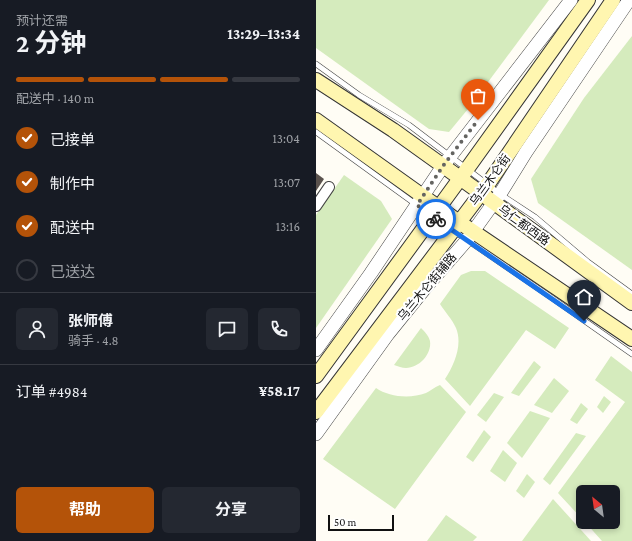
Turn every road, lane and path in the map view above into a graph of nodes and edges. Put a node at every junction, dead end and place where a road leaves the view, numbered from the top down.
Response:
1 (571, 0) edge
2 (588, 0) edge
3 (613, 0) edge
4 (627, 1) edge
5 (316, 64) edge
6 (316, 80) edge
7 (316, 120) edge
8 (316, 132) edge
9 (447, 161) junction
10 (464, 173) junction
11 (329, 187) dead end
12 (485, 189) junction
13 (497, 198) junction
14 (420, 201) junction
15 (316, 206) edge
16 (435, 212) junction
17 (456, 227) junction
18 (470, 236) junction
19 (632, 294) edge
20 (632, 303) edge
21 (632, 339) edge
22 (316, 350) edge
23 (632, 354) edge
24 (316, 376) edge
25 (316, 412) edge
26 (316, 434) edge

1 - 9 street
2 - 10 main road, 乌兰木仑街
3 - 12 main road, 乌兰木仑街
4 - 13 street, 乌兰木仑街辅路
5 - 9 lane
6 - 9 main road, 乌仁都西路
7 - 14 main road
8 - 14 lane
9 - 10 main road, 乌仁都西路
9 - 14 street
10 - 12 main road, 乌仁都西路
10 - 16 main road, 乌兰木仑街
11 - 15 street
12 - 13 main road, 乌仁都西路
12 - 17 main road, 乌兰木仑街
13 - 18 street, 乌兰木仑街辅路
13 - 19 lane
13 - 20 main road, 乌仁都西路
14 - 16 main road
14 - 22 street
16 - 17 main road
16 - 24 main road, 乌兰木仑街
17 - 18 main road
17 - 25 main road, 乌兰木仑街
18 - 21 main road
18 - 23 lane
18 - 26 street, 乌兰木仑街辅路

